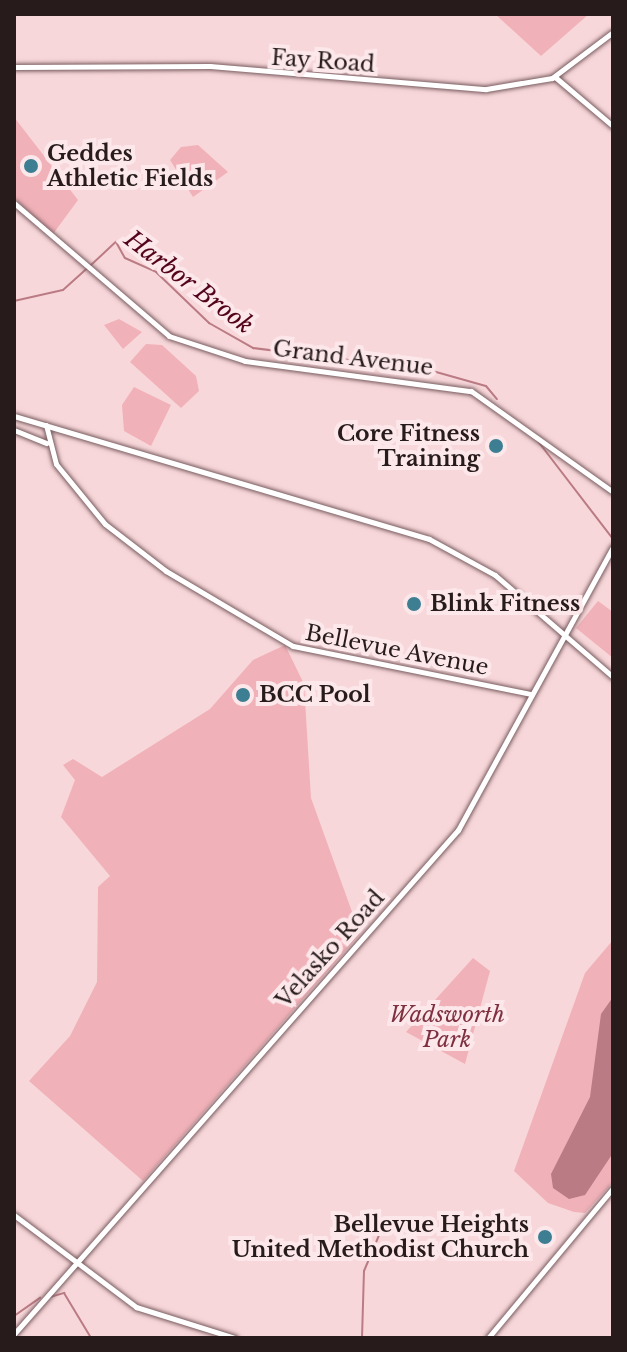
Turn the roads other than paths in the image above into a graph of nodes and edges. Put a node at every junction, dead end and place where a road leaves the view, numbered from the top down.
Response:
1 (613, 32) edge
2 (14, 67) edge
3 (555, 77) junction
4 (613, 126) edge
5 (14, 203) edge
6 (14, 416) edge
7 (46, 425) junction
8 (14, 430) edge
9 (47, 443) junction
10 (613, 492) edge
11 (613, 547) edge
12 (564, 633) junction
13 (613, 677) edge
14 (530, 694) junction
15 (613, 1188) edge
16 (14, 1215) edge
17 (73, 1265) junction
18 (14, 1334) edge
19 (235, 1338) edge
20 (488, 1338) edge

1 - 3 street
2 - 3 street, Fay Road
3 - 4 street
5 - 10 street, Grand Avenue
6 - 7 street
7 - 9 street, Bellevue Avenue
7 - 12 street
8 - 9 street
9 - 14 street, Bellevue Avenue
11 - 12 street, Velasko Road
12 - 13 street
12 - 14 street, Velasko Road
14 - 17 street, Velasko Road
15 - 20 street
16 - 17 street
17 - 18 street, Velasko Road
17 - 19 street

